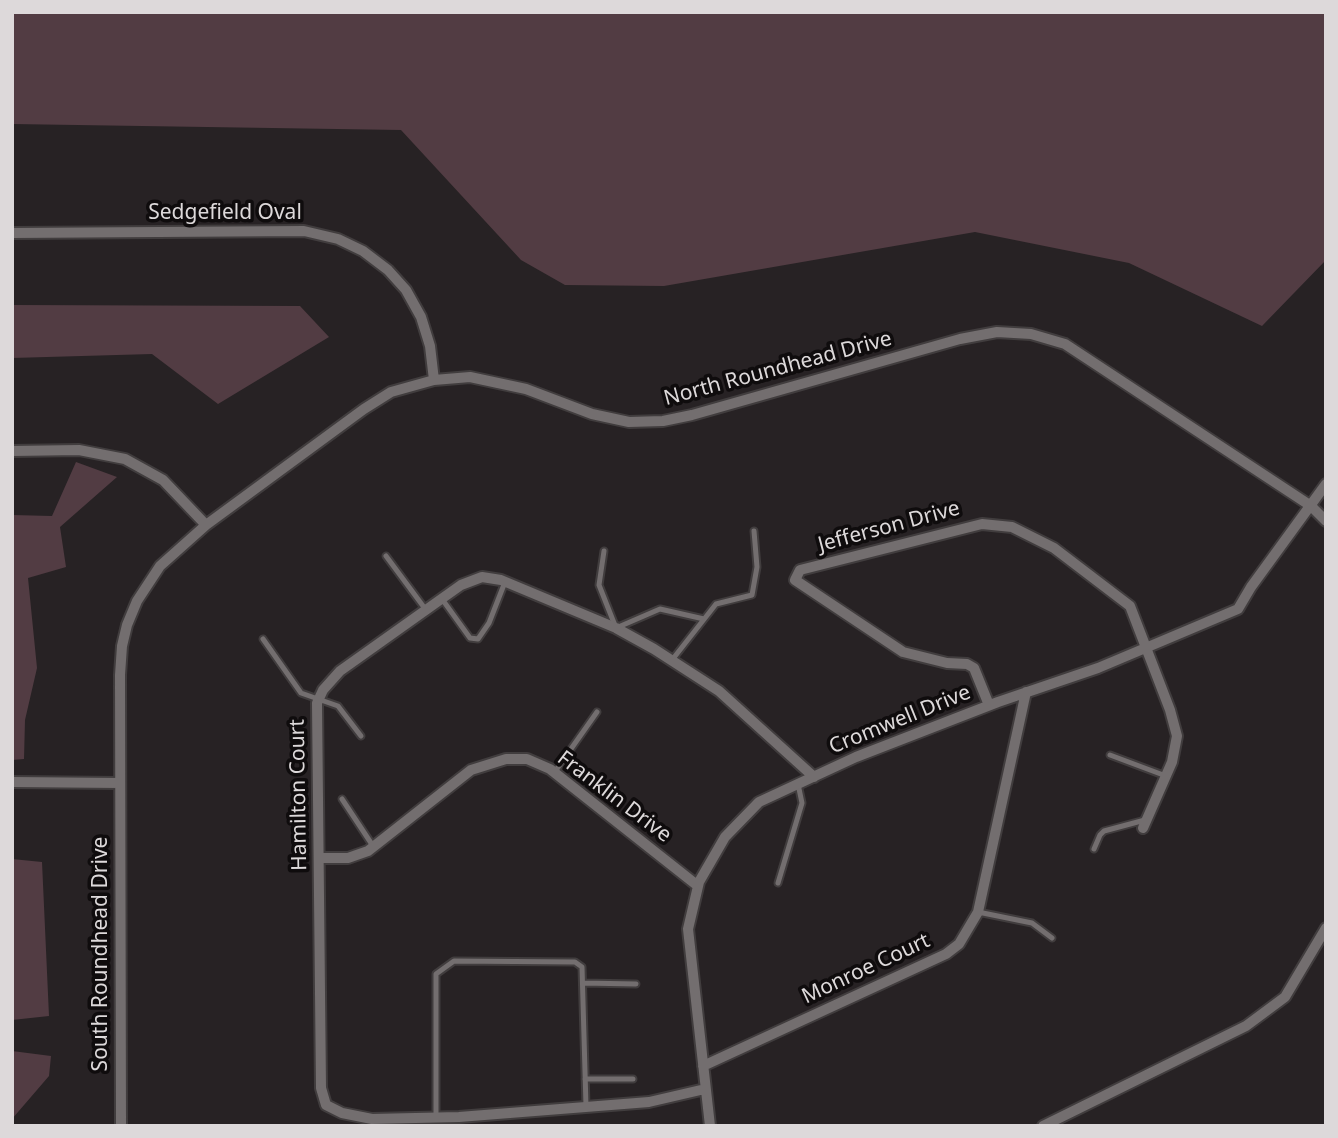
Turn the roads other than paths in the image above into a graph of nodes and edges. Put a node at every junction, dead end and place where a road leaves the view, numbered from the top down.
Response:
1 (12, 233) edge
2 (434, 380) junction
3 (12, 451) edge
4 (1326, 484) edge
5 (1311, 506) junction
6 (1326, 521) edge
7 (206, 525) junction
8 (754, 531) dead end
9 (604, 551) dead end
10 (386, 556) dead end
11 (505, 582) junction
12 (442, 599) junction
13 (426, 610) junction
14 (704, 619) junction
15 (616, 628) junction
16 (263, 639) dead end
17 (1147, 647) junction
18 (672, 660) junction
19 (1026, 692) junction
20 (319, 699) junction
21 (989, 705) junction
22 (597, 712) dead end
23 (360, 736) dead end
24 (1110, 755) dead end
25 (554, 773) junction
26 (1166, 776) junction
27 (814, 777) junction
28 (12, 782) edge
29 (120, 783) junction
30 (798, 784) junction
31 (342, 799) dead end
32 (1145, 824) joint
33 (374, 847) junction
34 (1094, 849) dead end
35 (320, 858) junction
36 (778, 883) dead end
37 (698, 886) junction
38 (978, 912) junction
39 (1326, 928) edge
40 (1052, 938) dead end
41 (583, 983) junction
42 (636, 984) dead end
43 (703, 1066) junction
44 (585, 1079) junction
45 (633, 1079) dead end
46 (705, 1089) junction
47 (586, 1107) junction
48 (436, 1117) junction
49 (121, 1126) edge
50 (710, 1126) edge
51 (1043, 1126) edge

1 - 2 street, Sedgefield Oval
2 - 5 street, North Roundhead Drive
2 - 7 street, North Roundhead Drive
3 - 7 street
4 - 5 street, Cromwell Drive
5 - 6 street
5 - 17 street, Cromwell Drive
7 - 29 street, North Roundhead Drive
8 - 14 lane
9 - 15 lane
10 - 13 lane
11 - 12 street, Hamilton Court
11 - 12 lane
11 - 15 street, Hamilton Court
12 - 13 street, Hamilton Court
13 - 20 street, Hamilton Court
14 - 15 lane
14 - 18 lane
15 - 18 street, Hamilton Court
16 - 20 lane
17 - 19 street, Cromwell Drive
17 - 21 street, Jefferson Drive
17 - 26 street
18 - 27 street, Hamilton Court
19 - 21 street, Cromwell Drive
19 - 38 street, Monroe Court
20 - 23 lane
20 - 35 street, Hamilton Court
21 - 27 street, Cromwell Drive
22 - 25 lane
24 - 26 lane
25 - 33 street, Franklin Drive
25 - 37 street, Franklin Drive
26 - 32 street
27 - 30 street, Cromwell Drive
28 - 29 street
29 - 49 street, South Roundhead Drive
30 - 36 lane
30 - 37 street, Cromwell Drive
31 - 33 lane
32 - 34 lane
33 - 35 street, Franklin Drive
35 - 48 street, Hamilton Court
37 - 43 street, Cromwell Drive
38 - 40 lane
38 - 43 street, Monroe Court
39 - 51 street
41 - 42 lane
41 - 44 lane
41 - 48 lane
43 - 46 street, Cromwell Drive
44 - 45 lane
44 - 47 lane
46 - 47 street, Hamilton Court
46 - 50 street, Cromwell Drive
47 - 48 street, Hamilton Court

